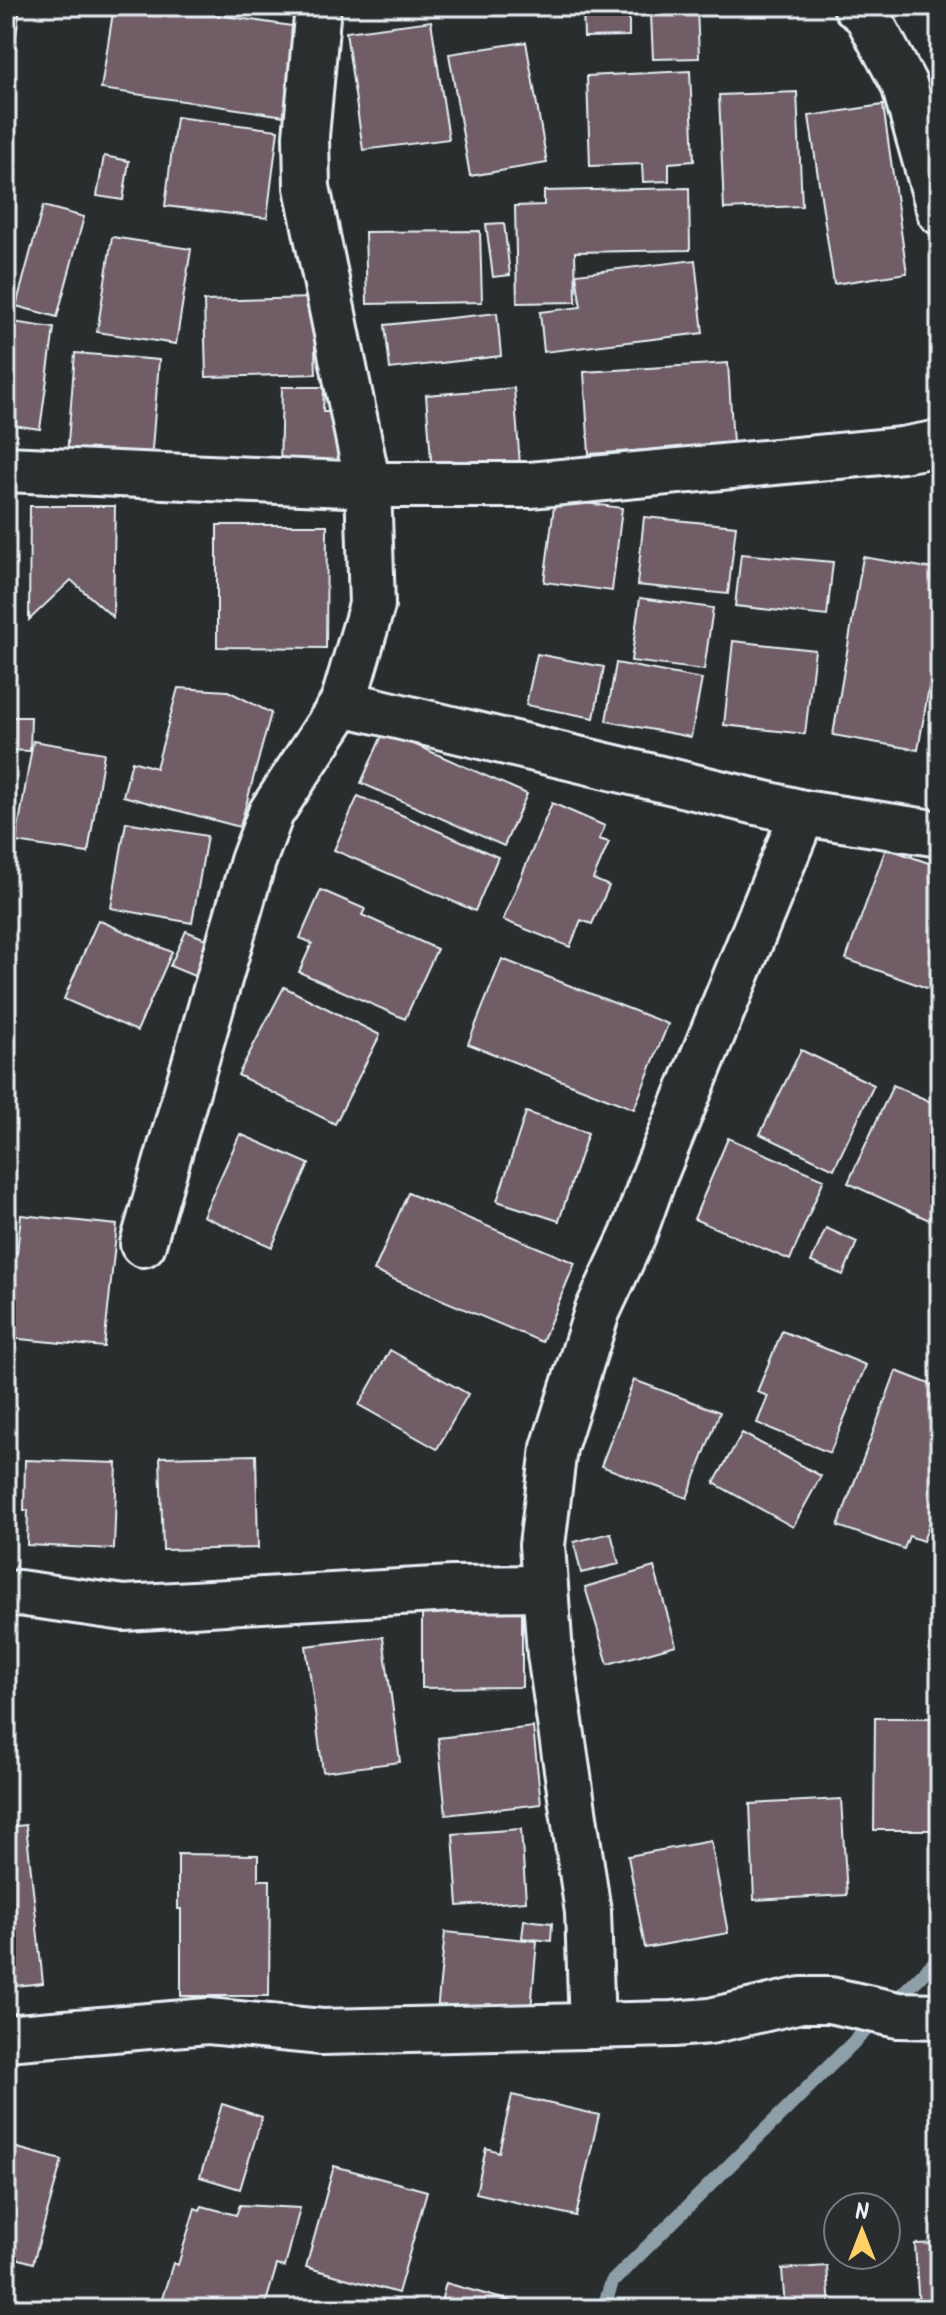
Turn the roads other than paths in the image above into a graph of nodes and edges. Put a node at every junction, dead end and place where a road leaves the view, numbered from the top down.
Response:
1 (318, 6) edge
2 (856, 6) edge
3 (940, 212) edge
4 (940, 443) edge
5 (6, 469) edge
6 (368, 485) junction
7 (343, 703) junction
8 (803, 813) junction
9 (940, 834) edge
10 (143, 1244) dead end
11 (545, 1588) junction
12 (6, 1595) edge
13 (940, 2016) edge
14 (592, 2026) junction
15 (6, 2038) edge

1 - 6 street
2 - 3 street
4 - 6 street
5 - 6 street
6 - 7 street
7 - 8 street
7 - 10 street
8 - 9 street
8 - 11 street
11 - 12 street
11 - 14 street
13 - 14 street
14 - 15 street

